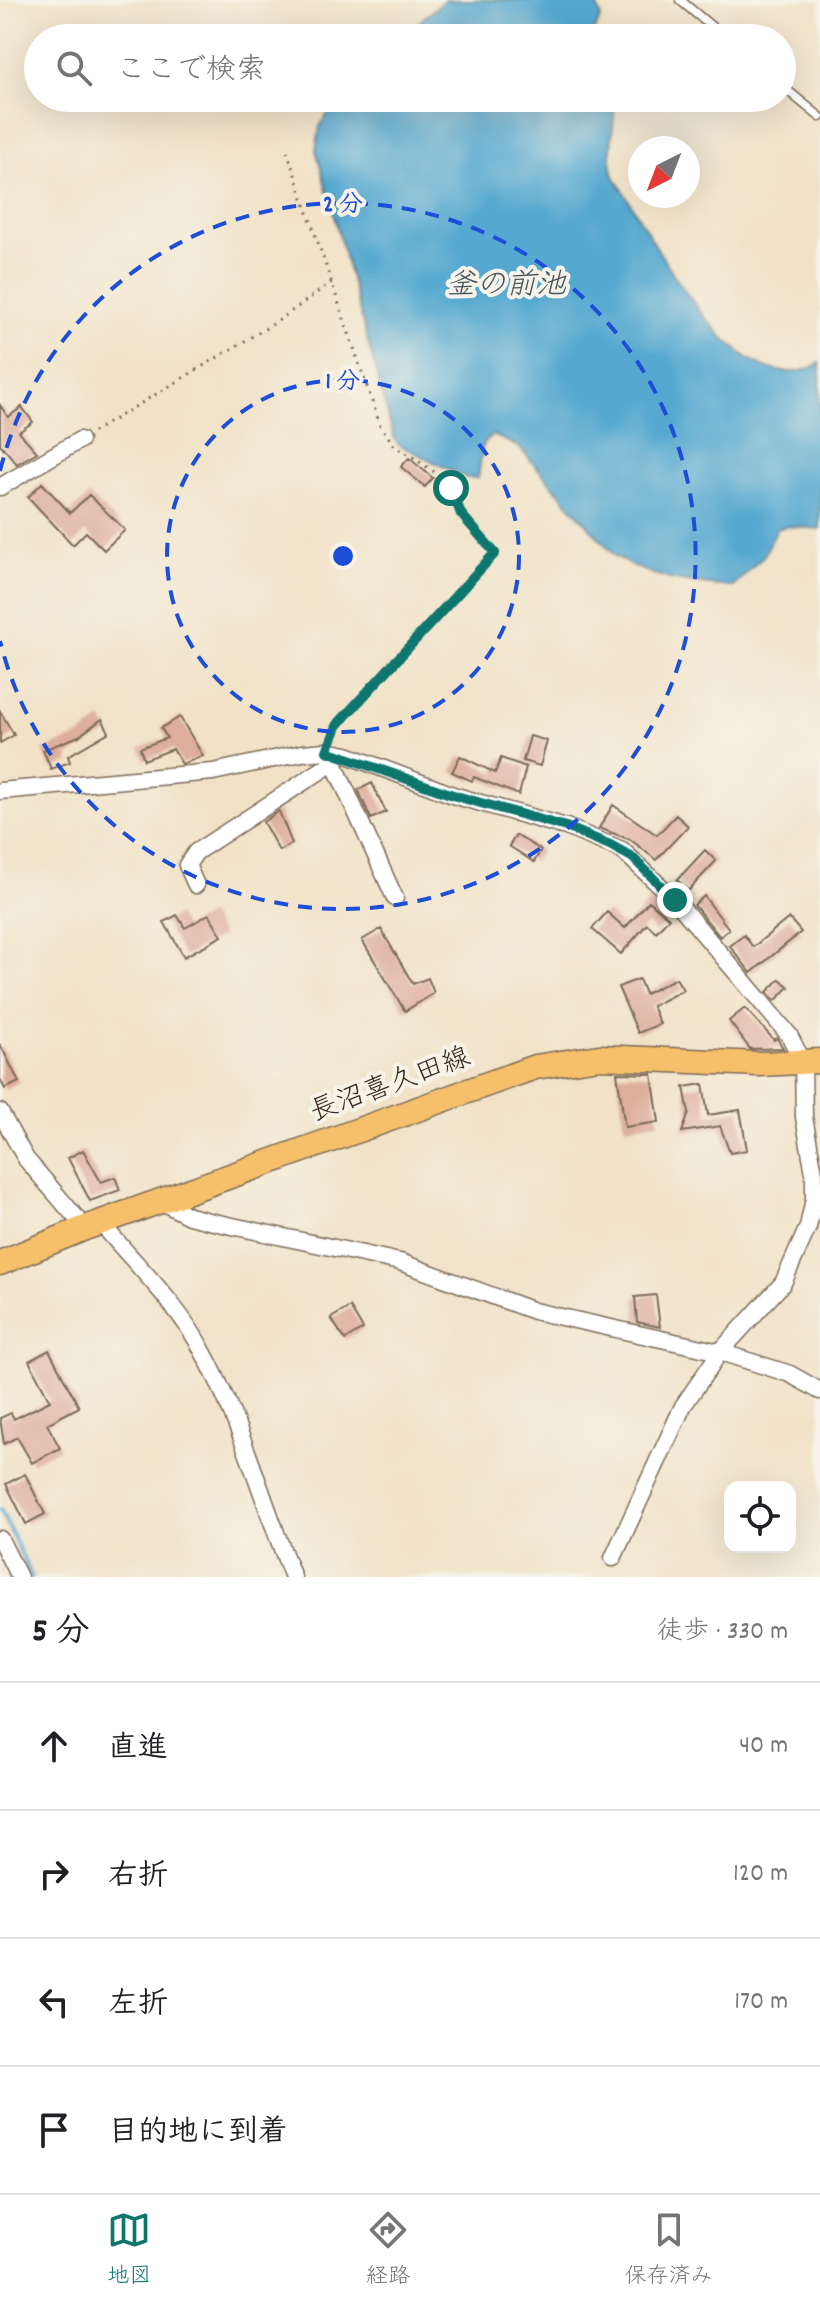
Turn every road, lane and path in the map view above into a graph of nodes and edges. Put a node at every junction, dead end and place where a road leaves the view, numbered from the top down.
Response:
1 (680, 0) edge
2 (708, 24) edge
3 (796, 97) edge
4 (820, 117) edge
5 (287, 151) dead end
6 (333, 281) junction
7 (80, 440) joint
8 (0, 487) edge
9 (331, 755) junction
10 (0, 791) edge
11 (196, 885) dead end
12 (395, 898) dead end
13 (812, 1061) edge
14 (0, 1112) edge
15 (6, 1136) edge
16 (162, 1202) junction
17 (93, 1226) junction
18 (0, 1263) edge
19 (720, 1352) junction
20 (820, 1391) edge
21 (0, 1539) edge
22 (613, 1558) dead end
23 (19, 1577) edge
24 (293, 1577) edge

1 - 2 lane
3 - 4 lane
5 - 6 path
6 - 7 path
6 - 9 path
7 - 8 street
9 - 10 street
9 - 11 street
9 - 12 street
9 - 13 street
13 - 16 main road, 長沼喜久田線
13 - 19 street
14 - 15 street
15 - 17 street
16 - 17 main road, 長沼喜久田線
16 - 19 street
17 - 18 main road, 長沼喜久田線
17 - 24 street
19 - 20 street
19 - 22 street
21 - 23 street

